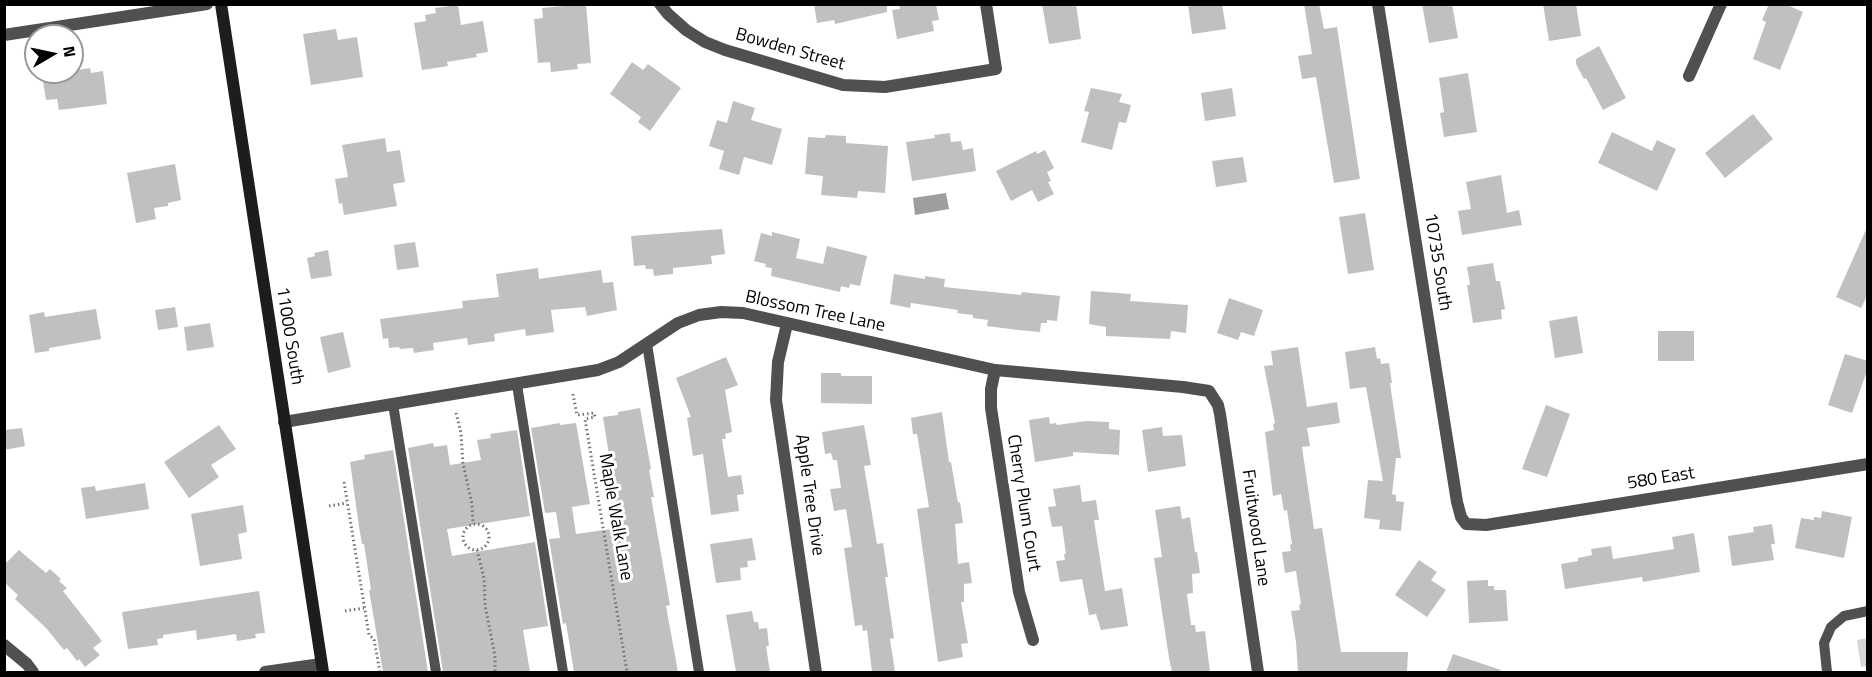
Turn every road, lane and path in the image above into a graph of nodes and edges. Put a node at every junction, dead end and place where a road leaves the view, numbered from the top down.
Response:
1 (207, 4) edge
2 (221, 4) edge
3 (660, 4) edge
4 (986, 4) edge
5 (1378, 4) edge
6 (1720, 4) edge
7 (4, 35) edge
8 (1689, 76) dead end
9 (787, 324) junction
10 (647, 344) junction
11 (995, 370) junction
12 (516, 385) junction
13 (1209, 391) joint
14 (573, 394) dead end
15 (393, 405) junction
16 (456, 413) dead end
17 (284, 422) junction
18 (1865, 465) edge
19 (344, 482) dead end
20 (347, 503) junction
21 (329, 506) dead end
22 (473, 524) junction
23 (1466, 524) joint
24 (477, 550) junction
25 (364, 608) junction
26 (345, 611) dead end
27 (1868, 611) edge
28 (1033, 640) dead end
29 (4, 645) edge
30 (322, 668) edge
31 (33, 672) edge
32 (265, 672) edge
33 (380, 672) edge
34 (436, 672) edge
35 (495, 672) edge
36 (563, 672) edge
37 (627, 672) edge
38 (699, 672) edge
39 (816, 672) edge
40 (1258, 672) edge
41 (1827, 672) edge

1 - 7 street
2 - 17 street, 11000 South
3 - 4 street, Bowden Street
5 - 23 street, 10735 South
6 - 8 street
9 - 10 street, Blossom Tree Lane
9 - 11 street, Blossom Tree Lane
9 - 39 street, Apple Tree Drive
10 - 12 street, Blossom Tree Lane
10 - 38 lane
11 - 13 street, Blossom Tree Lane
11 - 28 street, Cherry Plum Court
12 - 15 street, Blossom Tree Lane
12 - 36 lane
13 - 40 street, Fruitwood Lane
14 - 37 path, Maple Walk Lane
15 - 17 street, Blossom Tree Lane
15 - 34 lane
16 - 22 path
17 - 30 street, 11000 South
18 - 23 street, 580 East
19 - 20 path
20 - 21 path
20 - 25 path
22 - 24 path
22 - 24 path
24 - 35 path
25 - 26 path
25 - 33 path
27 - 41 lane
29 - 31 street
30 - 32 street

